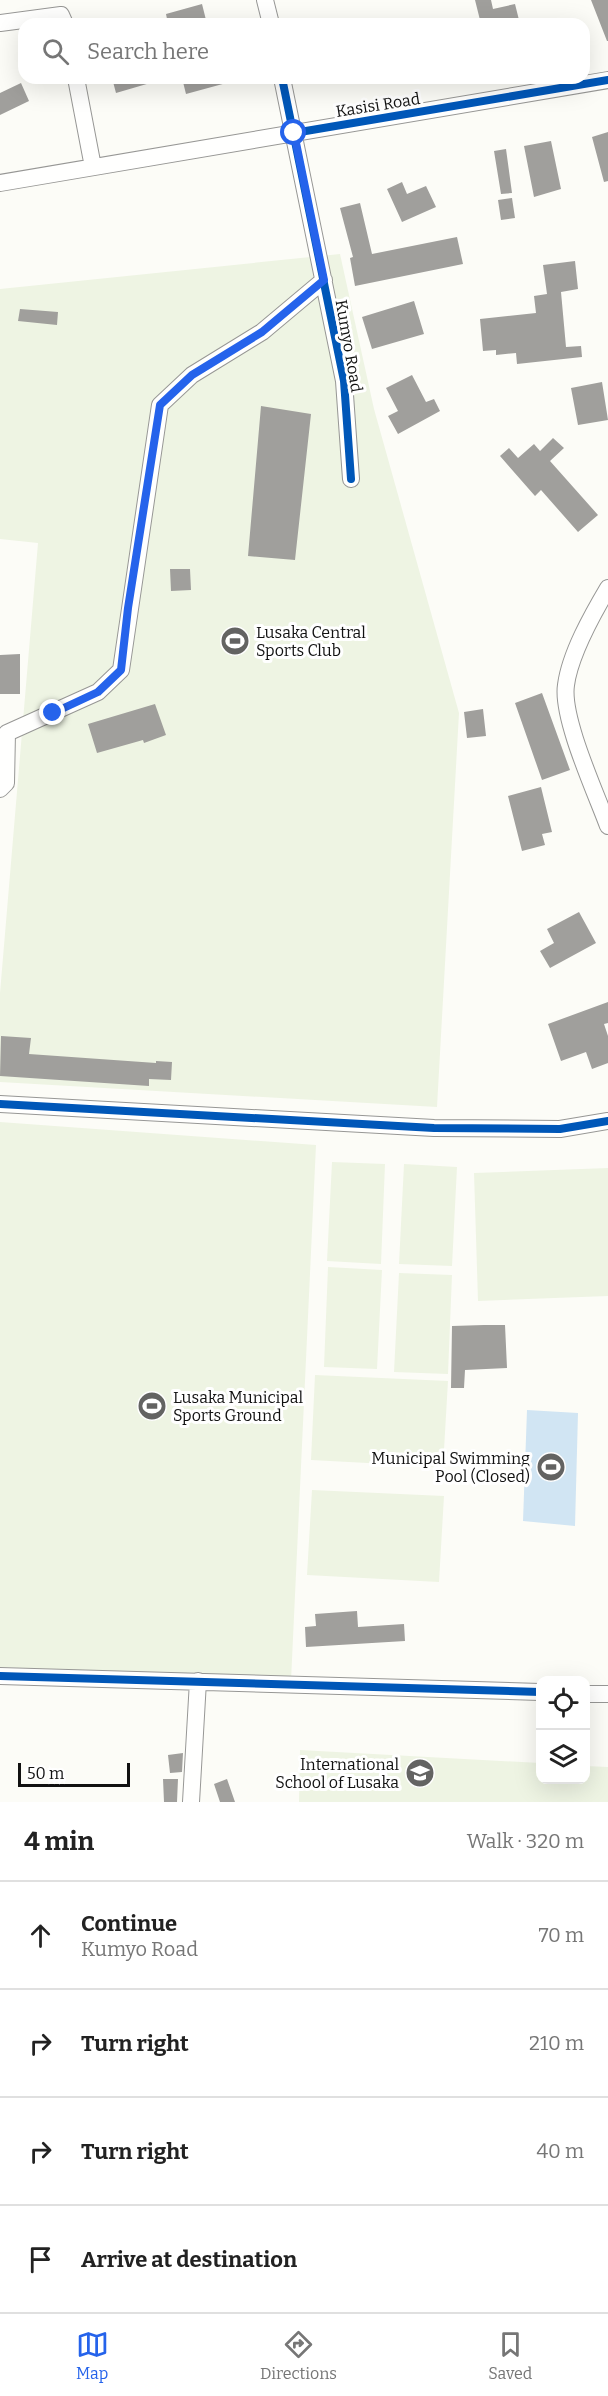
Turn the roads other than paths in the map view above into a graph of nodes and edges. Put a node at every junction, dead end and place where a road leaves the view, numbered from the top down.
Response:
1 (265, 0) edge
2 (38, 18) edge
3 (62, 18) edge
4 (269, 18) edge
5 (18, 21) edge
6 (0, 23) edge
7 (608, 80) edge
8 (590, 83) edge
9 (77, 84) edge
10 (283, 84) edge
11 (584, 84) edge
12 (294, 133) junction
13 (93, 167) junction
14 (0, 183) edge
15 (324, 280) junction
16 (351, 479) dead end
17 (608, 588) edge
18 (3, 737) edge
19 (0, 789) edge
20 (608, 826) edge
21 (0, 1104) edge
22 (608, 1121) edge
23 (0, 1676) edge
24 (198, 1681) junction
25 (536, 1692) edge
26 (590, 1694) edge
27 (608, 1695) edge
28 (191, 1802) edge

1 - 4 street
2 - 3 street
5 - 6 street
7 - 8 street, Kasisi Road
9 - 13 street
10 - 12 street, Kumyo Road
11 - 12 street, Kasisi Road
12 - 13 street, Kasisi Road
12 - 15 street, Kumyo Road
13 - 14 street, Kasisi Road
15 - 16 street, Kumyo Road
15 - 18 street
17 - 20 street
18 - 19 street
21 - 22 street
23 - 24 street
24 - 25 street
24 - 28 street
26 - 27 street

